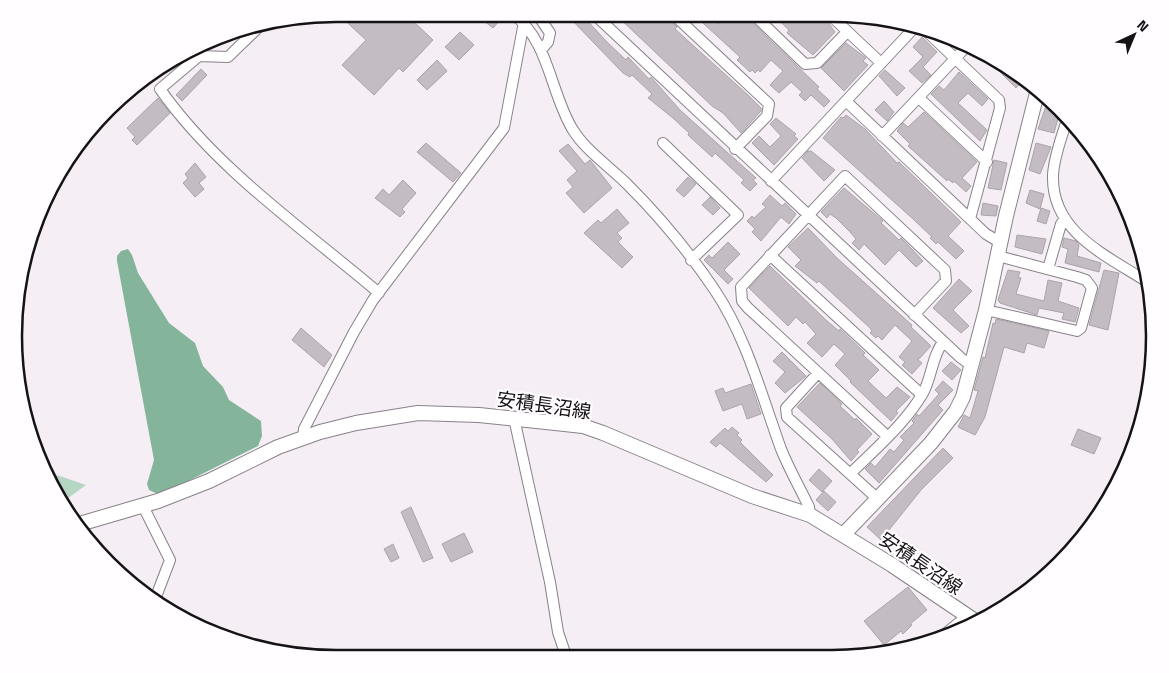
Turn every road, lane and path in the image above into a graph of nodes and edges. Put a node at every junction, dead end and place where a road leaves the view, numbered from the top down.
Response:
1 (524, 22) joint
2 (542, 22) edge
3 (602, 22) edge
4 (682, 22) edge
5 (760, 22) edge
6 (837, 22) edge
7 (847, 32) junction
8 (910, 32) edge
9 (250, 35) edge
10 (935, 40) edge
11 (540, 50) junction
12 (963, 51) edge
13 (955, 59) junction
14 (881, 63) junction
15 (1036, 97) edge
16 (919, 98) junction
17 (846, 101) junction
18 (1065, 125) edge
19 (882, 136) junction
20 (662, 143) dead end
21 (735, 149) junction
22 (987, 162) junction
23 (771, 181) junction
24 (807, 216) junction
25 (1066, 218) junction
26 (970, 219) junction
27 (999, 250) junction
28 (770, 255) junction
29 (691, 260) junction
30 (1048, 269) junction
31 (1141, 278) edge
32 (379, 293) junction
33 (986, 310) junction
34 (914, 315) junction
35 (943, 342) junction
36 (972, 366) junction
37 (818, 373) junction
38 (922, 395) junction
39 (514, 418) junction
40 (887, 436) junction
41 (303, 438) junction
42 (850, 474) junction
43 (879, 500) junction
44 (143, 506) junction
45 (810, 515) junction
46 (83, 523) edge
47 (843, 535) junction
48 (157, 594) edge
49 (970, 619) edge
50 (564, 650) edge

1 - 11 street
1 - 32 street
2 - 11 street
3 - 21 street
4 - 21 street
5 - 7 street
6 - 7 street
7 - 14 street
8 - 14 street
9 - 32 street
10 - 13 street
11 - 29 street
12 - 13 street
13 - 16 street
13 - 22 street
14 - 17 street
15 - 27 main road
16 - 19 street
16 - 22 street
17 - 19 street
17 - 23 street
18 - 25 street
19 - 26 street
20 - 29 street
21 - 23 street
22 - 26 street
23 - 24 street
24 - 28 street
24 - 34 street
24 - 34 street
25 - 30 street
25 - 31 street
26 - 27 street
27 - 30 street
27 - 33 main road
28 - 37 street
28 - 38 street
29 - 45 street
30 - 33 street
32 - 41 street
33 - 36 main road
34 - 35 street
35 - 36 street
35 - 38 street
36 - 43 main road
37 - 40 street
37 - 42 street
38 - 40 street
39 - 41 main road, 安積長沼線
39 - 45 main road, 安積長沼線
39 - 50 street
40 - 42 street
41 - 44 main road, 安積長沼線
42 - 43 street
43 - 47 main road
44 - 46 main road, 安積長沼線
44 - 48 street
45 - 47 main road, 安積長沼線
47 - 49 main road, 安積長沼線

